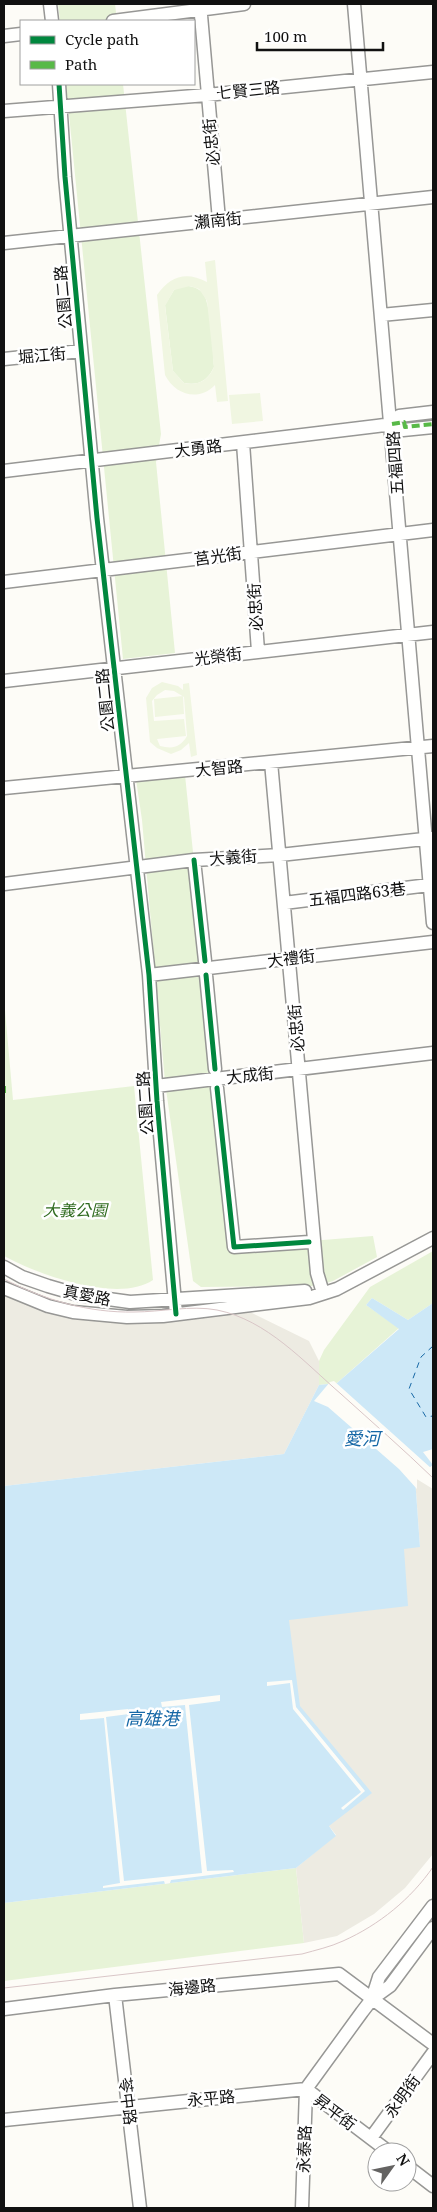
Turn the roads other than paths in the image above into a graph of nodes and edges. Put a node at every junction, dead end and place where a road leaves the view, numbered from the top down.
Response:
1 (50, 4) edge
2 (244, 4) edge
3 (354, 4) edge
4 (200, 6) edge
5 (52, 20) edge
6 (119, 20) edge
7 (20, 34) edge
8 (4, 36) edge
9 (433, 72) edge
10 (360, 79) junction
11 (59, 85) edge
12 (207, 94) junction
13 (61, 106) junction
14 (4, 111) edge
15 (433, 197) edge
16 (370, 204) junction
17 (219, 220) junction
18 (70, 236) junction
19 (4, 243) edge
20 (433, 310) edge
21 (381, 315) junction
22 (81, 351) junction
23 (4, 359) edge
24 (433, 412) edge
25 (392, 424) junction
26 (433, 427) edge
27 (243, 442) junction
28 (93, 461) junction
29 (4, 471) edge
30 (433, 530) edge
31 (400, 535) junction
32 (252, 551) junction
33 (103, 570) junction
34 (4, 582) edge
35 (433, 632) edge
36 (407, 634) junction
37 (258, 652) junction
38 (114, 668) junction
39 (4, 681) edge
40 (433, 746) edge
41 (418, 748) junction
42 (271, 762) junction
43 (126, 777) junction
44 (4, 788) edge
45 (429, 838) edge
46 (280, 854) junction
47 (194, 860) junction
48 (137, 868) junction
49 (4, 884) edge
50 (429, 885) junction
51 (284, 903) junction
52 (433, 923) edge
53 (433, 942) edge
54 (289, 959) junction
55 (205, 961) dead end
56 (149, 975) junction
57 (206, 975) dead end
58 (433, 1053) edge
59 (215, 1068) dead end
60 (300, 1070) junction
61 (156, 1086) junction
62 (217, 1088) dead end
63 (433, 1238) edge
64 (309, 1242) dead end
65 (4, 1266) edge
66 (4, 1288) edge
67 (322, 1293) junction
68 (176, 1301) junction
69 (176, 1314) junction
70 (433, 1906) edge
71 (433, 1928) edge
72 (115, 1995) junction
73 (372, 1999) junction
74 (4, 2009) edge
75 (433, 2044) edge
76 (433, 2053) edge
77 (306, 2089) junction
78 (129, 2106) junction
79 (4, 2120) edge
80 (371, 2138) junction
81 (376, 2142) edge
82 (417, 2174) edge
83 (433, 2186) edge
84 (140, 2208) edge
85 (302, 2208) edge

1 - 5 street
2 - 4 street
3 - 10 street, 五福四路
4 - 6 street
4 - 12 street, 必忠街
7 - 8 street
9 - 10 street, 七賢三路
10 - 12 street, 七賢三路
10 - 16 street, 五福四路
11 - 13 street, 公園二路
12 - 13 street, 七賢三路
12 - 17 street, 必忠街
13 - 14 street, 七賢三路
13 - 18 street, 公園二路
15 - 16 street, 瀨南街
16 - 17 street, 瀨南街
16 - 21 street, 五福四路
17 - 18 street, 瀨南街
18 - 19 street, 瀨南街
18 - 22 street, 公園二路
20 - 21 street
21 - 25 street, 五福四路
22 - 23 street, 堀江街
22 - 28 street, 公園二路
24 - 25 street, 大勇路
25 - 26 street, 大勇路
25 - 27 street, 大勇路
25 - 31 street, 五福四路
27 - 28 street, 大勇路
27 - 32 street, 必忠街
28 - 29 street, 大勇路
28 - 33 street, 公園二路
30 - 31 street, 莒光街
31 - 32 street, 莒光街
31 - 36 street, 五福四路
32 - 33 street, 莒光街
32 - 37 street, 必忠街
33 - 34 street, 莒光街
33 - 38 street, 公園二路
35 - 36 street, 光榮街
36 - 37 street, 光榮街
36 - 41 street, 五福四路
37 - 38 street, 光榮街
38 - 39 street, 光榮街
38 - 43 street, 公園二路
40 - 41 street, 大智路
41 - 42 street, 大智路
41 - 45 street, 五福四路
42 - 43 street, 大智路
42 - 46 street, 必忠街
43 - 44 street, 大智路
43 - 48 street, 公園二路
45 - 46 street, 大義街
45 - 50 street, 五福四路
46 - 47 street, 大義街
46 - 51 street, 必忠街
47 - 48 street, 大義街
47 - 55 street
48 - 49 street, 大義街
48 - 56 street, 公園二路
50 - 51 street, 五福四路63巷
50 - 52 street, 五福四路
51 - 54 street, 必忠街
53 - 54 street, 大禮街
54 - 56 street, 大禮街
54 - 60 street, 必忠街
56 - 61 street, 公園二路
57 - 59 street
58 - 60 street, 大成街
60 - 61 street, 大成街
60 - 67 street, 必忠街
61 - 68 street, 公園二路
62 - 64 street
63 - 67 street
65 - 68 street, 真愛路
66 - 69 street, 真愛路
67 - 68 street
67 - 69 street
68 - 69 street, 公園二路
70 - 73 street
71 - 73 street
72 - 73 street, 海邊路
72 - 74 street, 海邊路
72 - 78 street, 苓中路
73 - 75 street, 海邊路
73 - 77 street
76 - 80 street, 永明街
77 - 78 street, 永平路
77 - 80 street, 昇平街
77 - 85 street, 永泰路
78 - 79 street, 永平路
78 - 84 street, 苓中路
80 - 81 street, 昇平街
82 - 83 street

